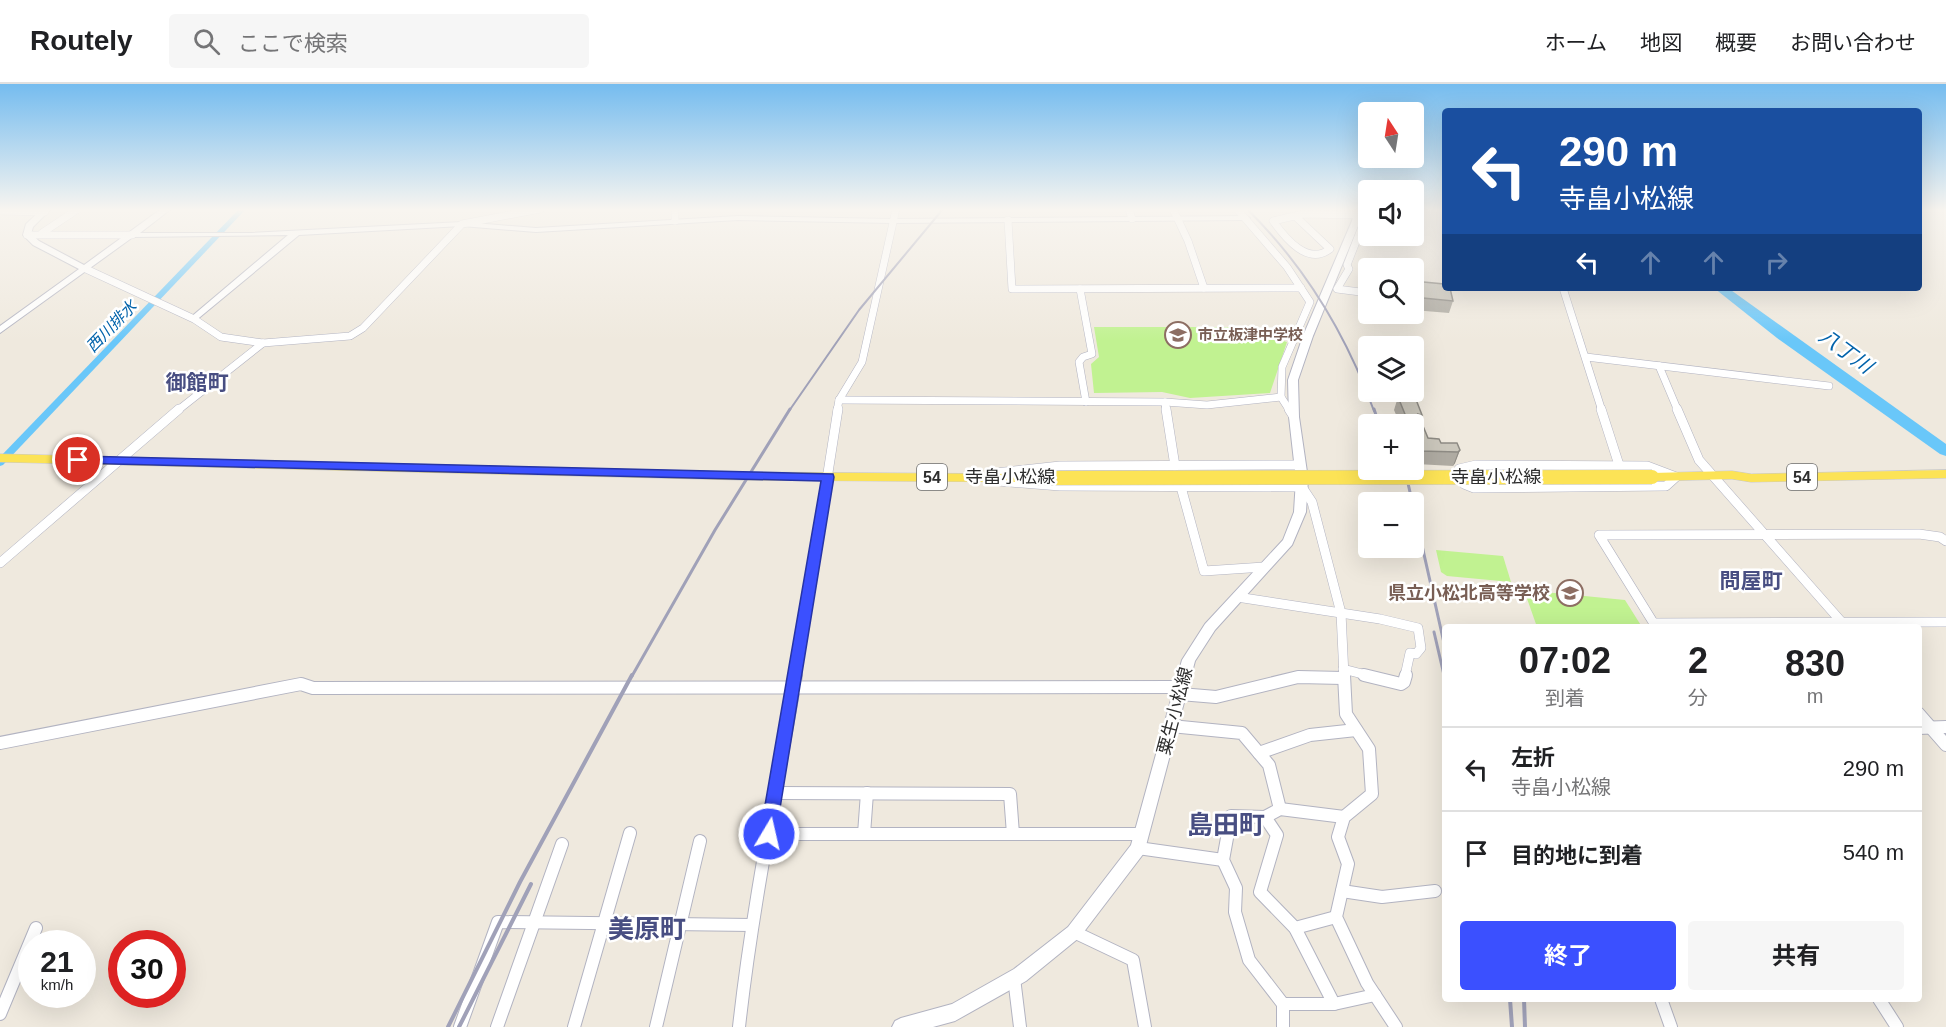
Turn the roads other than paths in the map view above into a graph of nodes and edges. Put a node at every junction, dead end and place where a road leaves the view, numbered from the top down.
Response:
1 (55, 253) edge
2 (108, 253) edge
3 (272, 253) edge
4 (434, 253) edge
5 (885, 253) edge
6 (1010, 253) edge
7 (1191, 253) edge
8 (1274, 253) edge
9 (1307, 253) edge
10 (1321, 253) edge
11 (1343, 253) edge
12 (1352, 253) edge
13 (86, 269) junction
14 (1204, 288) junction
15 (1301, 288) junction
16 (1080, 289) junction
17 (1564, 291) edge
18 (1358, 292) edge
19 (194, 319) junction
20 (0, 330) edge
21 (263, 343) junction
22 (1586, 357) junction
23 (1659, 366) junction
24 (1829, 386) dead end
25 (1281, 397) junction
26 (839, 400) junction
27 (1086, 402) junction
28 (1165, 402) junction
29 (1294, 417) junction
30 (0, 458) edge
31 (117, 461) junction
32 (1299, 465) junction
33 (1619, 465) junction
34 (1946, 465) edge
35 (1175, 466) junction
36 (1867, 471) junction
37 (1946, 474) edge
38 (1714, 476) junction
39 (828, 477) junction
40 (987, 477) junction
41 (1676, 477) junction
42 (1181, 487) junction
43 (1302, 487) junction
44 (1765, 534) junction
45 (1946, 541) edge
46 (0, 563) edge
47 (1264, 567) junction
48 (1237, 597) junction
49 (1341, 613) junction
50 (1946, 622) edge
51 (1654, 624) edge
52 (1843, 624) edge
53 (1878, 624) edge
54 (1343, 674) junction
55 (794, 688) junction
56 (1181, 690) junction
57 (1922, 718) edge
58 (1171, 726) junction
59 (1946, 727) edge
60 (1922, 728) edge
61 (1931, 728) junction
62 (1356, 730) junction
63 (0, 743) edge
64 (1946, 745) edge
65 (1258, 753) junction
66 (776, 793) junction
67 (867, 793) junction
68 (1280, 809) junction
69 (1265, 817) junction
70 (1344, 817) junction
71 (630, 833) dead end
72 (769, 834) junction
73 (864, 834) junction
74 (1013, 834) junction
75 (700, 841) dead end
76 (1139, 841) junction
77 (562, 844) dead end
78 (1223, 860) junction
79 (1342, 891) junction
80 (1435, 891) dead end
81 (1336, 917) junction
82 (534, 922) junction
83 (604, 923) junction
84 (681, 924) junction
85 (752, 925) junction
86 (36, 928) dead end
87 (1294, 928) junction
88 (1074, 932) junction
89 (1014, 978) junction
90 (1375, 995) junction
91 (1662, 1002) edge
92 (1881, 1002) edge
93 (1334, 1004) junction
94 (1283, 1005) junction
95 (0, 1014) edge
96 (460, 1027) edge
97 (497, 1027) edge
98 (574, 1027) edge
99 (656, 1027) edge
100 (739, 1027) edge
101 (901, 1027) edge
102 (1020, 1027) edge
103 (1145, 1027) edge
104 (1284, 1027) edge
105 (1396, 1027) edge
106 (1671, 1027) edge
107 (1897, 1027) edge

1 - 13 street
2 - 13 street
3 - 19 street
4 - 21 street
5 - 26 street
6 - 16 street
7 - 14 street
8 - 15 street
9 - 10 street
11 - 29 street, 粟生小松線
12 - 18 street
13 - 19 street
13 - 20 street
14 - 15 street
14 - 16 street
15 - 25 street
16 - 27 street
17 - 22 street
19 - 21 street
21 - 31 street
22 - 23 street
22 - 33 street
23 - 24 street
23 - 38 street
25 - 28 street
25 - 29 street
26 - 27 street
26 - 39 street
27 - 28 street
28 - 35 street
29 - 32 street, 粟生小松線
30 - 31 main road, 寺畠小松線 / 54
31 - 39 main road, 寺畠小松線 / 54
31 - 46 street
32 - 35 street
32 - 43 street, 粟生小松線
33 - 41 street
33 - 41 street
34 - 36 main road, 寺畠小松線 / 54
35 - 40 street
36 - 37 main road, 寺畠小松線 / 54
36 - 38 main road, 寺畠小松線 / 54
38 - 41 main road, 寺畠小松線 / 54
38 - 44 street
39 - 40 main road, 寺畠小松線 / 54
39 - 55 street
40 - 41 main road, 寺畠小松線 / 54, bridge
40 - 42 street
42 - 43 street
42 - 47 street
43 - 47 street, 粟生小松線
43 - 49 street
44 - 45 street
44 - 51 street
44 - 52 street
47 - 48 street, 粟生小松線
48 - 49 street
48 - 56 street, 粟生小松線
49 - 54 street
49 - 54 street
50 - 53 street
54 - 56 street
54 - 62 street
55 - 56 street
55 - 63 street
55 - 66 street
56 - 58 street, 粟生小松線
57 - 61 street
58 - 65 street
58 - 76 street, 粟生小松線
59 - 61 street
60 - 61 street
61 - 64 street
62 - 65 street
62 - 70 street
65 - 68 street
66 - 67 street
66 - 72 street
67 - 73 street
67 - 74 street
68 - 69 street
68 - 70 street
69 - 78 street
69 - 87 street
70 - 79 street
71 - 83 street
72 - 73 street
72 - 85 street
73 - 74 street
74 - 76 street
75 - 84 street
76 - 78 street
76 - 88 street, 粟生小松線
77 - 82 street
78 - 94 street
79 - 80 street
79 - 81 street
81 - 87 street
81 - 90 street
82 - 83 street
82 - 96 street
82 - 97 street
83 - 84 street
83 - 98 street
84 - 85 street
84 - 99 street
85 - 100 street
86 - 95 street
87 - 93 street
88 - 89 street, 粟生小松線
88 - 103 street
89 - 101 street, 粟生小松線
89 - 102 street
90 - 93 street
90 - 105 street
91 - 106 street
92 - 107 street
93 - 94 street
94 - 104 street

